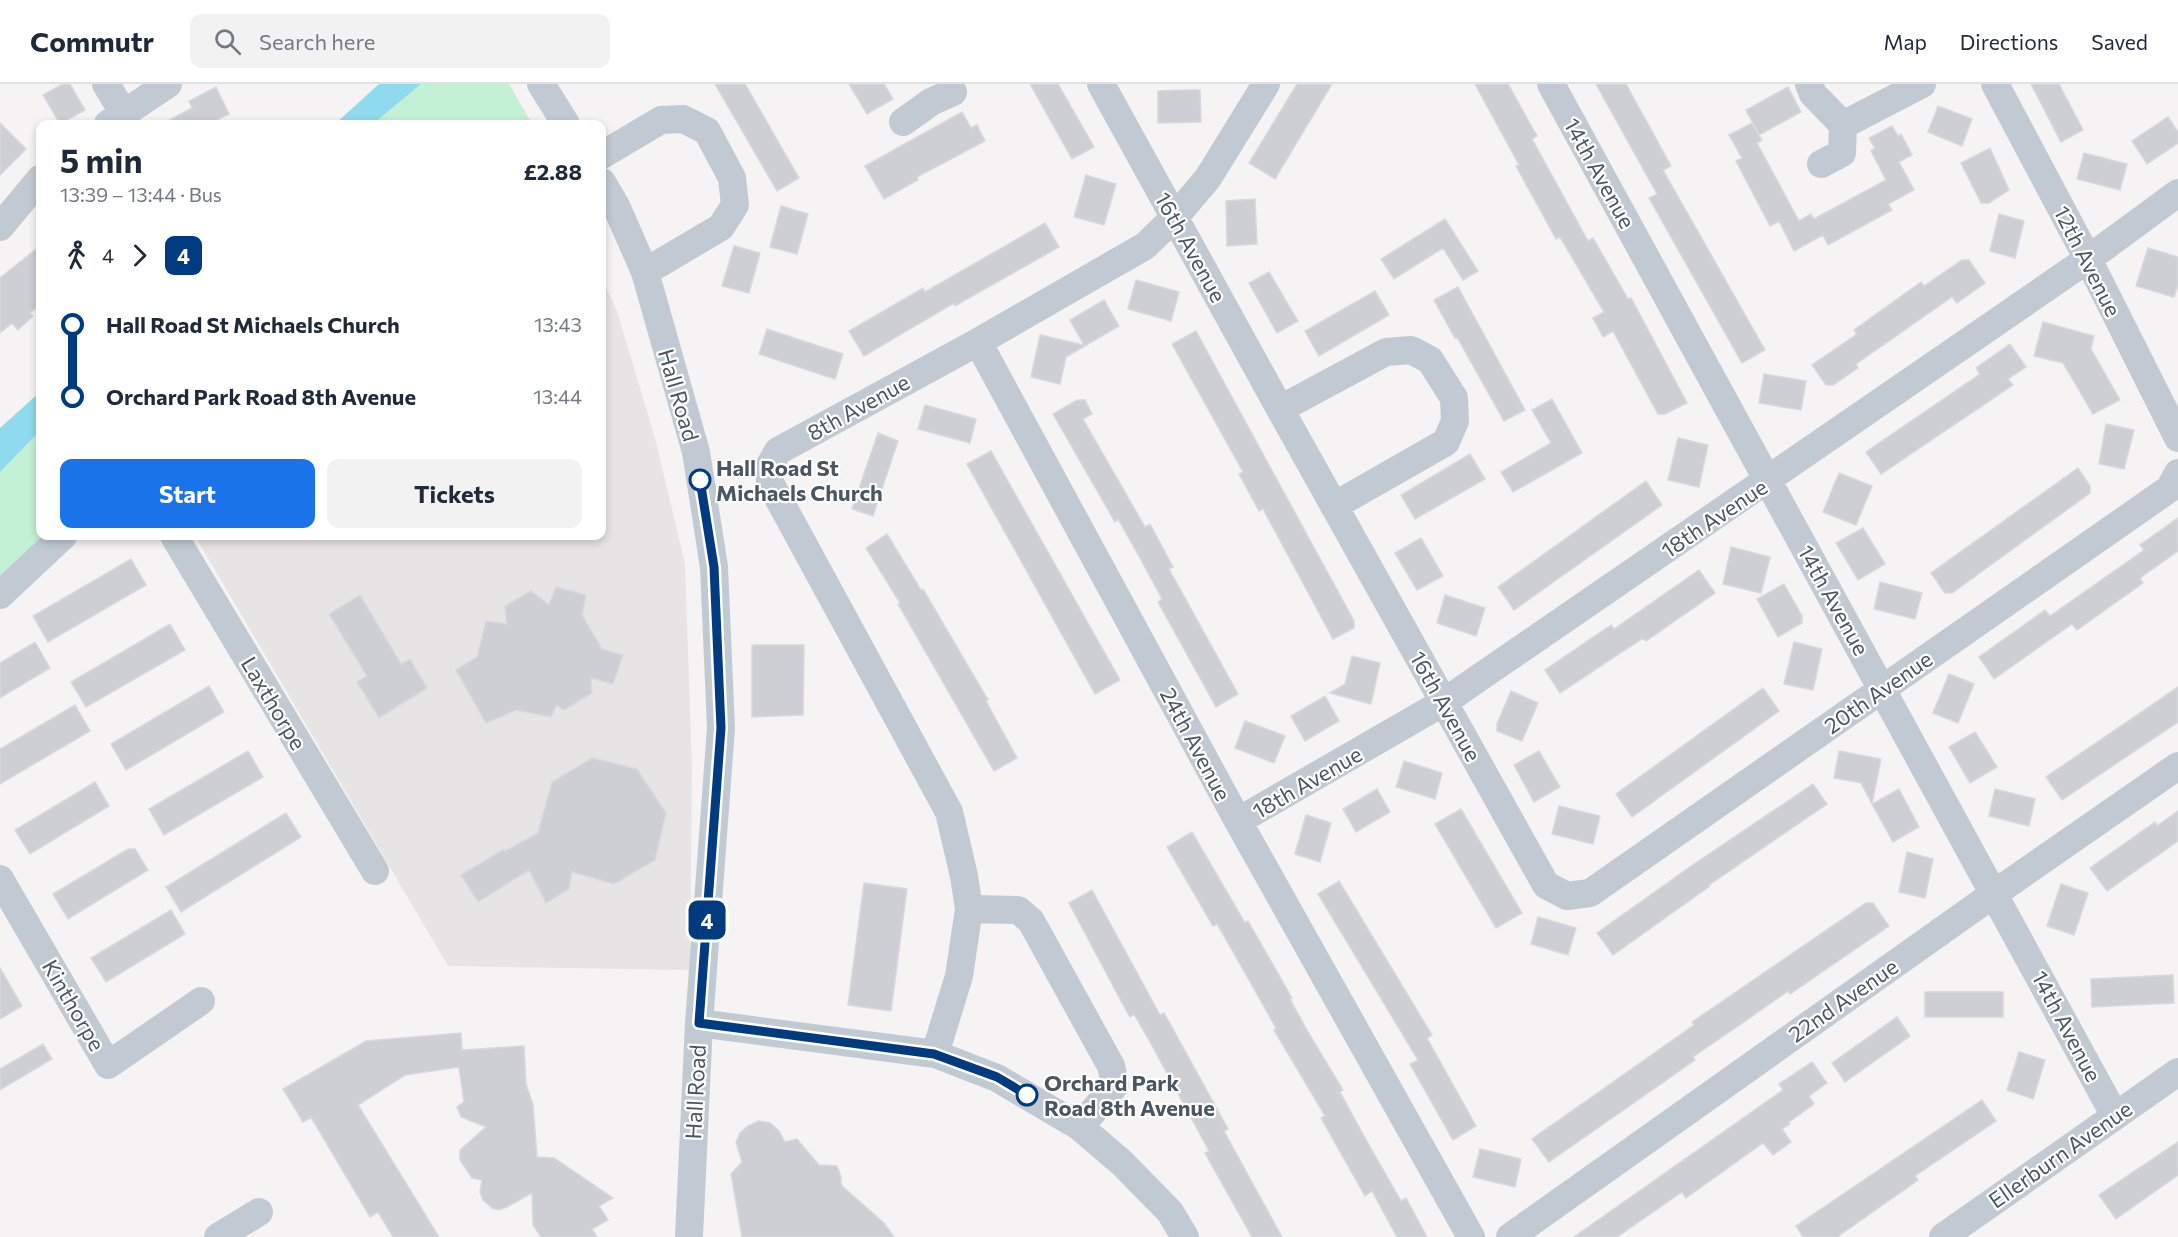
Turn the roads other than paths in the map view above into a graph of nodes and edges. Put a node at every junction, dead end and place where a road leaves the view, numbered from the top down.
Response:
1 (106, 84) edge
2 (168, 84) edge
3 (541, 84) edge
4 (1101, 84) edge
5 (1266, 84) edge
6 (1551, 84) edge
7 (1809, 84) edge
8 (1922, 84) edge
9 (1995, 84) edge
10 (935, 93) edge
11 (116, 119) edge
12 (564, 120) edge
13 (903, 122) dead end
14 (1843, 125) junction
15 (606, 153) edge
16 (1821, 164) dead end
17 (36, 184) edge
18 (2178, 194) edge
19 (609, 209) edge
20 (1174, 218) junction
21 (0, 227) edge
22 (2088, 259) junction
23 (645, 272) junction
24 (978, 342) junction
25 (1280, 410) junction
26 (2178, 438) edge
27 (2178, 473) edge
28 (1769, 480) junction
29 (1334, 506) junction
30 (59, 540) edge
31 (176, 540) edge
32 (0, 595) edge
33 (1882, 689) junction
34 (1444, 702) junction
35 (2178, 766) edge
36 (1238, 821) junction
37 (375, 871) dead end
38 (0, 879) edge
39 (1995, 892) junction
40 (1568, 896) joint
41 (969, 909) junction
42 (201, 1001) dead end
43 (699, 1023) junction
44 (934, 1054) junction
45 (2178, 1072) edge
46 (2115, 1116) junction
47 (1080, 1127) junction
48 (259, 1212) dead end
49 (218, 1237) edge
50 (689, 1237) edge
51 (1185, 1237) edge
52 (1471, 1237) edge
53 (1510, 1237) edge
54 (1943, 1237) edge

1 - 11 street
2 - 11 street
3 - 12 street
4 - 20 street, 16th Avenue
5 - 20 street, 8th Avenue
6 - 28 street, 14th Avenue
7 - 14 street
8 - 14 street
9 - 22 street, 12th Avenue
10 - 13 street
14 - 16 street
15 - 23 street
17 - 21 street
18 - 22 street, 18th Avenue
19 - 23 street, Hall Road
20 - 24 street, 8th Avenue
20 - 25 street, 16th Avenue
22 - 26 street, 12th Avenue
22 - 28 street, 18th Avenue
23 - 43 street, Hall Road
24 - 36 street, 24th Avenue
24 - 41 street, 8th Avenue
25 - 29 street, 16th Avenue
25 - 29 street
27 - 33 street, 20th Avenue
28 - 33 street, 14th Avenue
28 - 34 street, 18th Avenue
29 - 34 street, 16th Avenue
30 - 32 street
31 - 37 street, Laxthorpe
33 - 39 street, 14th Avenue
33 - 40 street, 20th Avenue
34 - 36 street, 18th Avenue
34 - 40 street, 16th Avenue
35 - 39 street, 22nd Avenue
36 - 52 street, 24th Avenue
38 - 42 street, Kinthorpe
39 - 46 street, 14th Avenue
39 - 53 street, 22nd Avenue
41 - 44 street, 8th Avenue
41 - 47 street
43 - 44 street
43 - 50 street, Hall Road
44 - 47 street
45 - 46 street, Ellerburn Avenue
46 - 54 street, Ellerburn Avenue
47 - 51 street
48 - 49 street

